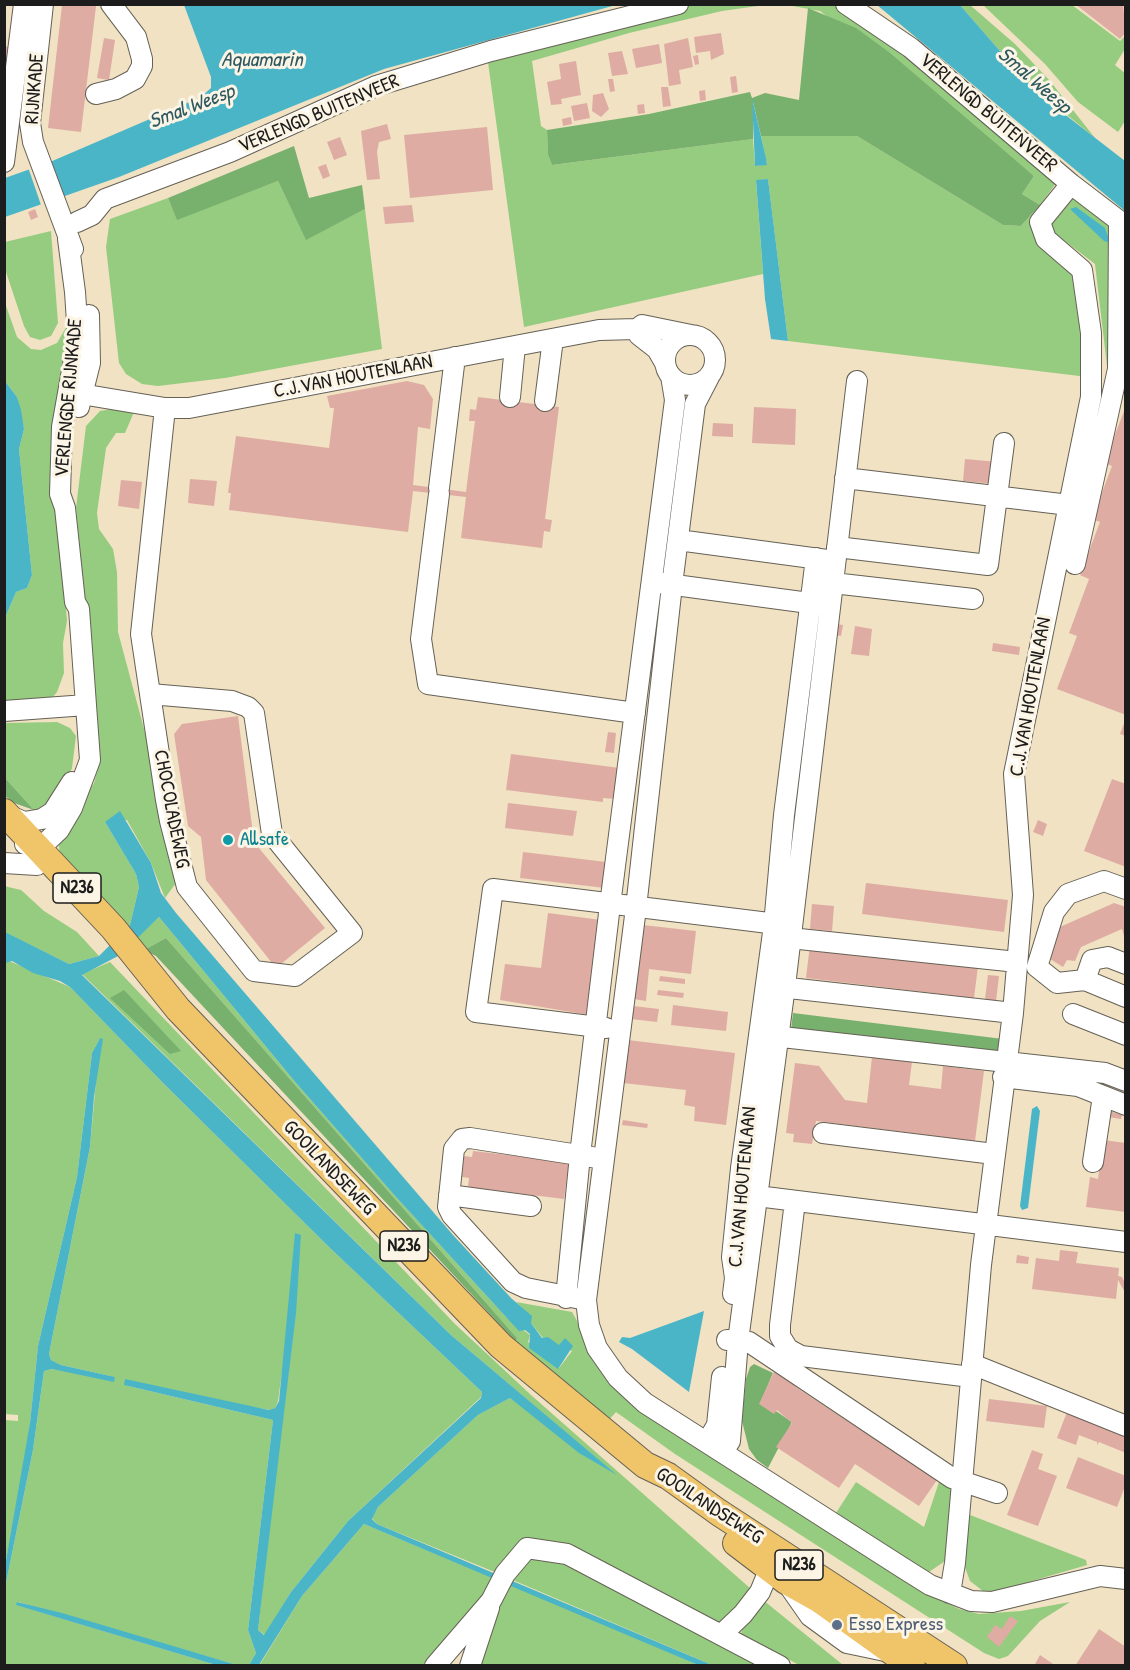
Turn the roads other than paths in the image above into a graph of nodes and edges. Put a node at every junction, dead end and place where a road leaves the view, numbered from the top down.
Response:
1 (24, 4) edge
2 (43, 4) edge
3 (111, 4) edge
4 (678, 4) edge
5 (846, 4) edge
6 (96, 94) dead end
7 (8, 100) edge
8 (4, 162) edge
9 (1071, 184) junction
10 (1122, 224) edge
11 (73, 231) junction
12 (637, 329) junction
13 (691, 335) junction
14 (553, 339) junction
15 (515, 346) junction
16 (455, 357) junction
17 (668, 369) junction
18 (1122, 372) edge
19 (709, 377) junction
20 (857, 381) dead end
21 (75, 394) junction
22 (510, 397) dead end
23 (545, 401) dead end
24 (165, 408) junction
25 (1004, 443) dead end
26 (845, 478) junction
27 (997, 497) junction
28 (1069, 505) junction
29 (678, 540) junction
30 (836, 554) junction
31 (816, 558) junction
32 (1075, 564) dead end
33 (651, 582) junction
34 (833, 583) junction
35 (672, 585) junction
36 (973, 599) dead end
37 (810, 603) junction
38 (830, 606) junction
39 (150, 694) junction
40 (81, 705) junction
41 (4, 711) edge
42 (635, 713) junction
43 (804, 745) junction
44 (784, 815) junction
45 (805, 817) junction
46 (7, 822) edge
47 (38, 856) junction
48 (4, 863) edge
49 (788, 876) junction
50 (1125, 890) edge
51 (610, 905) junction
52 (636, 908) junction
53 (785, 930) junction
54 (1017, 962) junction
55 (1125, 964) edge
56 (1084, 980) junction
57 (775, 986) junction
58 (1125, 997) edge
59 (1012, 1013) junction
60 (1073, 1014) dead end
61 (595, 1027) junction
62 (621, 1030) junction
63 (768, 1035) junction
64 (1125, 1035) edge
65 (1005, 1069) junction
66 (1125, 1081) edge
67 (1103, 1096) junction
68 (1125, 1105) edge
69 (824, 1133) dead end
70 (994, 1154) junction
71 (580, 1155) junction
72 (604, 1159) junction
73 (1093, 1162) dead end
74 (449, 1195) junction
75 (757, 1196) junction
76 (795, 1201) junction
77 (531, 1206) dead end
78 (986, 1225) junction
79 (1125, 1242) edge
80 (576, 1299) junction
81 (733, 1340) junction
82 (972, 1370) junction
83 (1125, 1426) edge
84 (715, 1447) junction
85 (645, 1465) junction
86 (957, 1480) junction
87 (997, 1493) dead end
88 (778, 1574) junction
89 (1125, 1579) edge
90 (950, 1593) junction
91 (491, 1601) junction
92 (721, 1635) junction
93 (904, 1659) edge
94 (435, 1665) edge
95 (470, 1665) edge
96 (780, 1665) edge
97 (954, 1665) edge

1 - 7 street, RIJNKADE
2 - 11 street, RIJNKADE
3 - 6 street
4 - 11 street, VERLENGD BUITENVEER
5 - 9 street, VERLENGD BUITENVEER
7 - 8 street, RIJNKADE
9 - 10 street, VERLENGD BUITENVEER
9 - 28 street, C.J.VAN HOUTENLAAN
10 - 18 street
11 - 21 street, VERLENGDE RIJNKADE
12 - 13 street, C.J.VAN HOUTENLAAN
12 - 14 street, C.J.VAN HOUTENLAAN
12 - 17 street
13 - 17 street
13 - 19 street
14 - 15 street, C.J.VAN HOUTENLAAN
14 - 23 street
15 - 16 street, C.J.VAN HOUTENLAAN
15 - 22 street
16 - 24 street, C.J.VAN HOUTENLAAN
16 - 42 street
17 - 19 street
17 - 33 street
18 - 32 street
19 - 29 street
20 - 26 street, C.J.VAN HOUTENLAAN
21 - 24 street, C.J.VAN HOUTENLAAN
21 - 40 street, VERLENGDE RIJNKADE
24 - 39 street, CHOCOLADEWEG
25 - 27 street
26 - 27 street
26 - 30 street, C.J.VAN HOUTENLAAN
27 - 28 street
27 - 30 street
28 - 54 street, C.J.VAN HOUTENLAAN
29 - 31 street
29 - 35 street
30 - 31 street
30 - 34 street, C.J.VAN HOUTENLAAN
31 - 37 street, C.J.VAN HOUTENLAAN
33 - 35 street
33 - 42 street
34 - 36 street
34 - 38 street, C.J.VAN HOUTENLAAN
35 - 37 street
35 - 52 street
37 - 38 street
37 - 43 street, C.J.VAN HOUTENLAAN
38 - 43 street, C.J.VAN HOUTENLAAN
39 - 39 street, CHOCOLADEWEG
40 - 41 street
40 - 46 street, VERLENGDE RIJNKADE
40 - 47 street, VERLENGDE RIJNKADE
42 - 51 street
43 - 44 street, C.J.VAN HOUTENLAAN
43 - 45 street, C.J.VAN HOUTENLAAN
44 - 45 street
44 - 49 street, C.J.VAN HOUTENLAAN
45 - 49 street, C.J.VAN HOUTENLAAN
46 - 47 main road, GOOILANDSEWEG / N236
47 - 48 street
47 - 85 main road, GOOILANDSEWEG / N236
49 - 53 street, C.J.VAN HOUTENLAAN
50 - 56 street
51 - 52 street
51 - 61 street
51 - 61 street
52 - 53 street
52 - 62 street
53 - 54 street
53 - 57 street, C.J.VAN HOUTENLAAN
54 - 59 street, C.J.VAN HOUTENLAAN
55 - 56 street
56 - 58 street
57 - 59 street
57 - 63 street, C.J.VAN HOUTENLAAN
59 - 65 street, C.J.VAN HOUTENLAAN
60 - 64 street
61 - 62 street
61 - 71 street
62 - 72 street
63 - 65 street
63 - 75 street, C.J.VAN HOUTENLAAN
63 - 81 street, C.J.VAN HOUTENLAAN
65 - 66 street
65 - 67 street
65 - 70 street, C.J.VAN HOUTENLAAN
67 - 68 street
67 - 73 street
69 - 70 street
70 - 78 street, C.J.VAN HOUTENLAAN
71 - 72 street
71 - 74 street
71 - 80 street
72 - 80 street
74 - 77 street
74 - 80 street
75 - 76 street
75 - 81 street, C.J.VAN HOUTENLAAN
76 - 78 street
76 - 82 street
78 - 79 street
78 - 82 street, C.J.VAN HOUTENLAAN
80 - 84 street
81 - 84 street, C.J.VAN HOUTENLAAN
81 - 86 street
82 - 83 street
82 - 86 street, C.J.VAN HOUTENLAAN
84 - 90 street
85 - 88 main road, GOOILANDSEWEG / N236
85 - 97 main road, GOOILANDSEWEG / N236
86 - 87 street
86 - 90 street, C.J.VAN HOUTENLAAN
88 - 92 street, GOOILANDSEWEG
88 - 93 main road, GOOILANDSEWEG / N236
89 - 90 street
91 - 92 street
91 - 94 street
91 - 95 street
92 - 96 street

